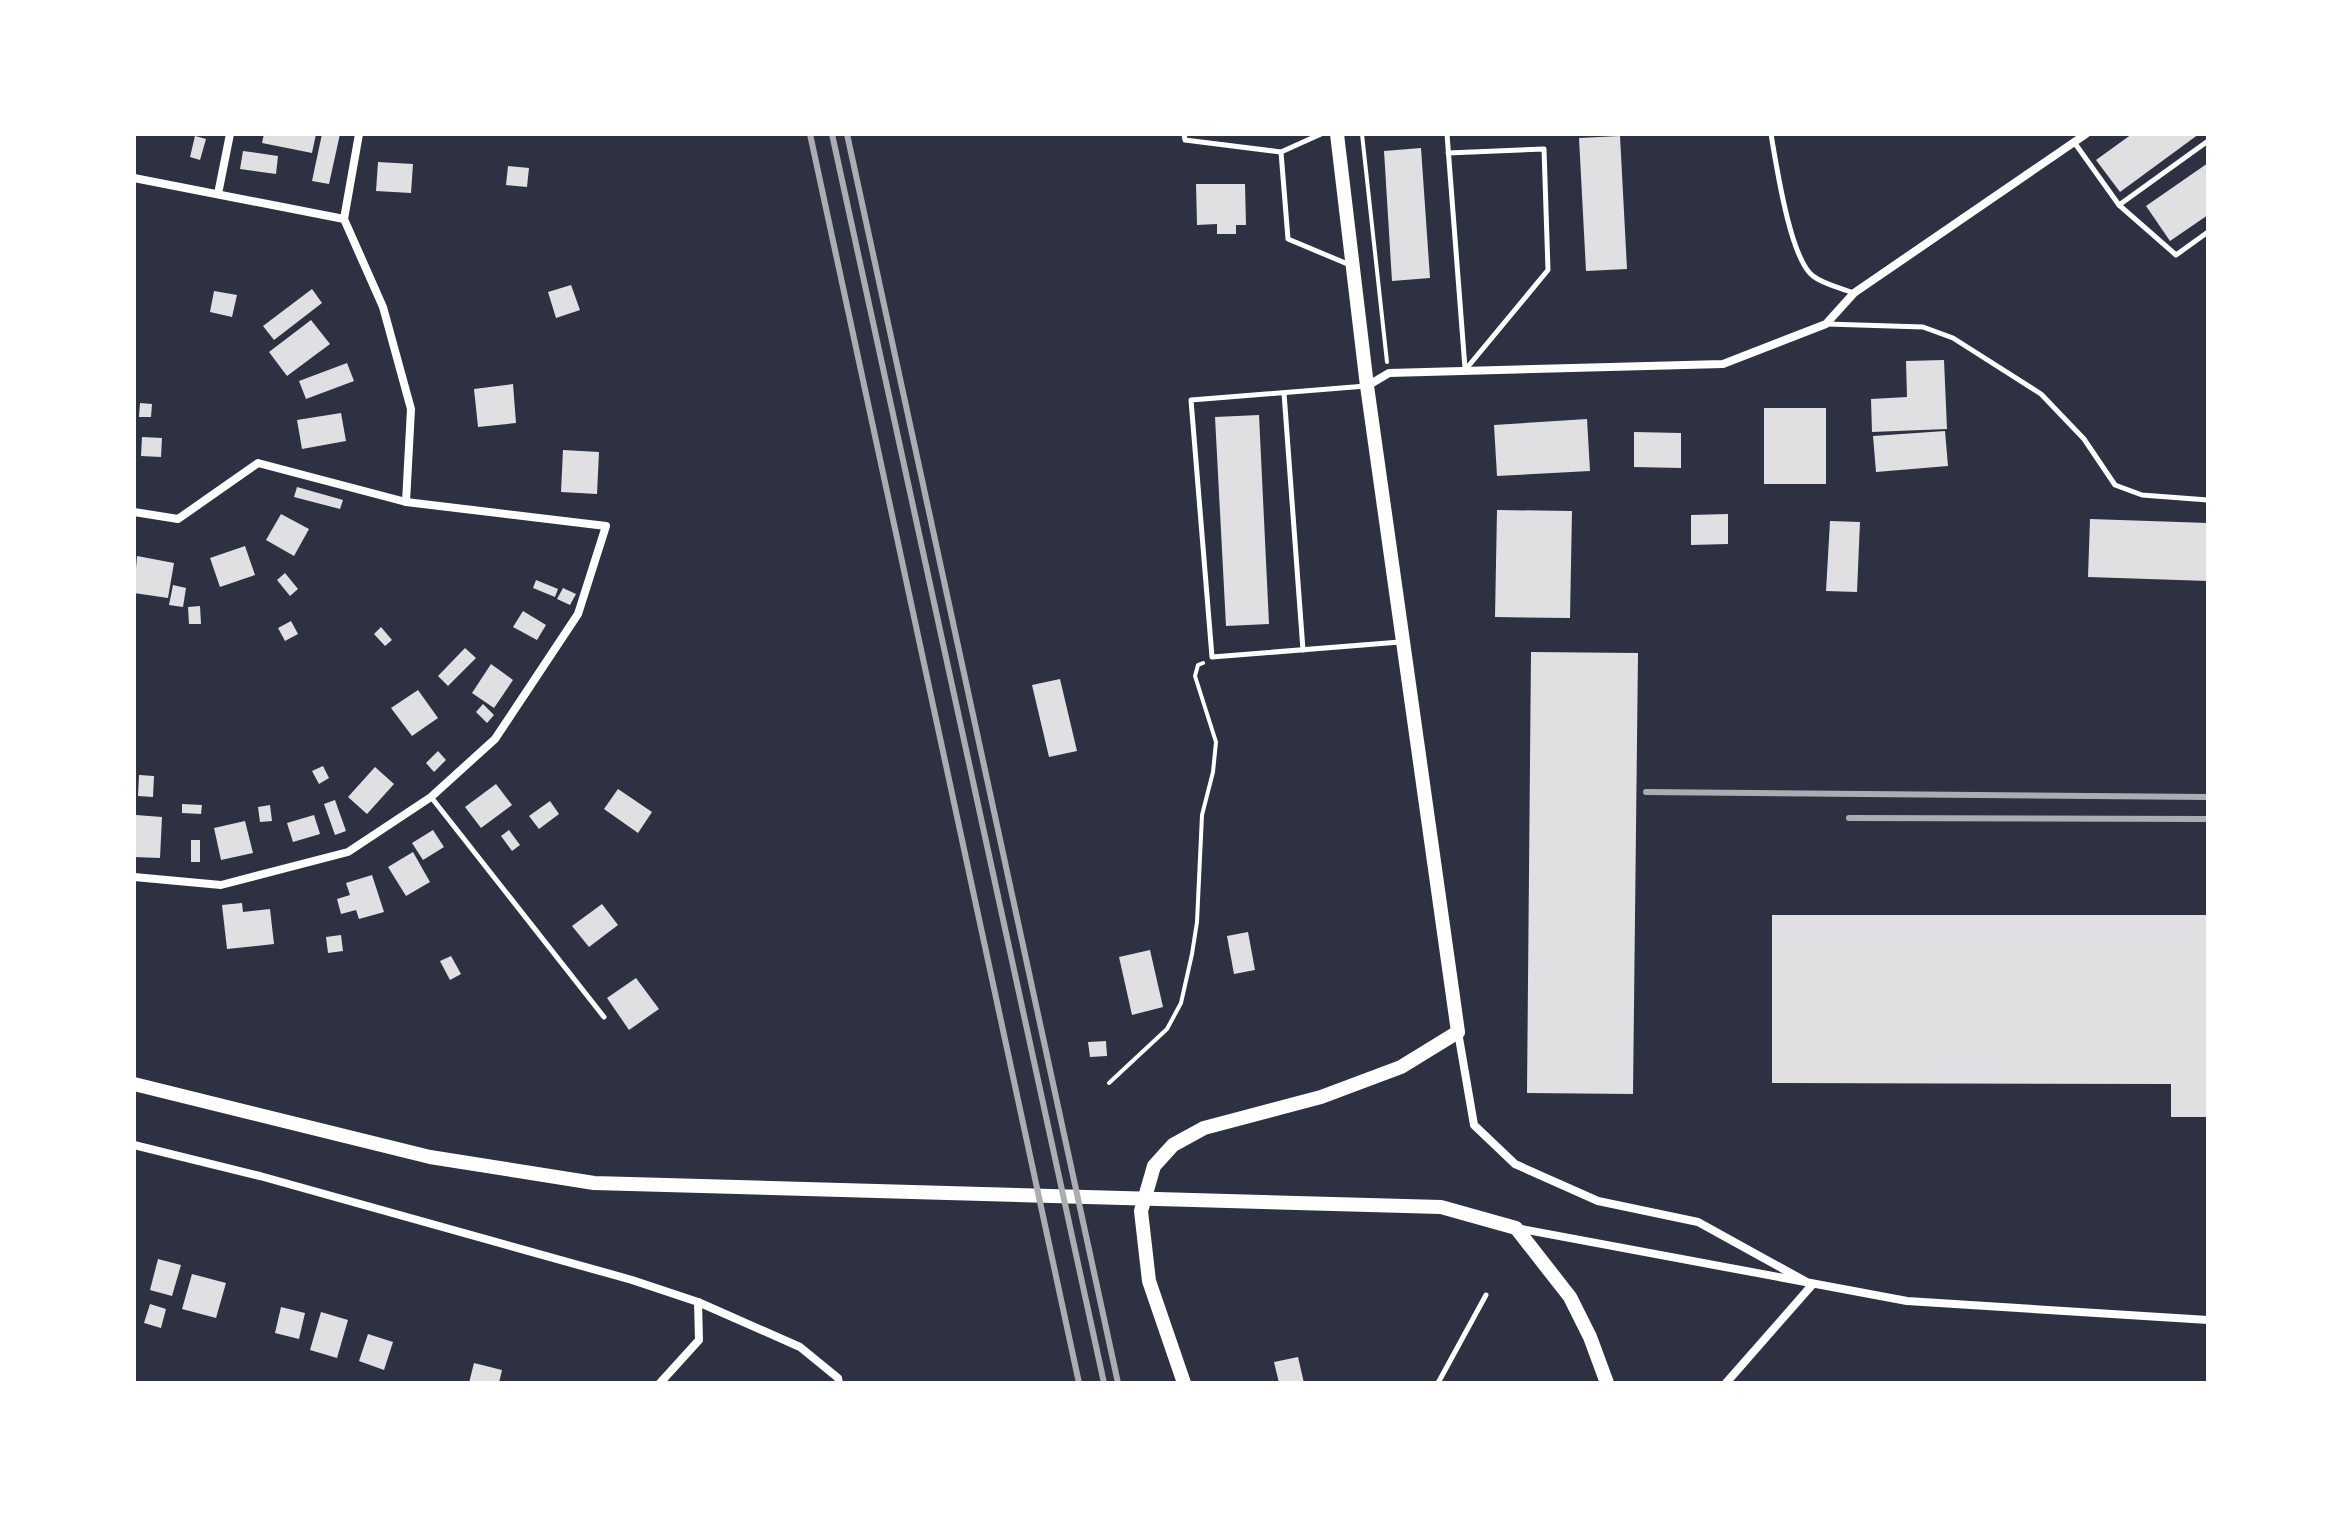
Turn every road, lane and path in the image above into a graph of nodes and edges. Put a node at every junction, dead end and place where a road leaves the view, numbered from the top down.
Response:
1 (230, 134) edge
2 (359, 134) edge
3 (1184, 134) edge
4 (1321, 134) edge
5 (1337, 134) edge
6 (1362, 134) edge
7 (1447, 134) edge
8 (1771, 134) edge
9 (2086, 134) edge
10 (2208, 141) edge
11 (2074, 142) junction
12 (1281, 152) junction
13 (1448, 153) junction
14 (134, 178) edge
15 (218, 194) junction
16 (2119, 205) junction
17 (344, 219) junction
18 (2208, 232) edge
19 (1352, 266) junction
20 (1854, 293) junction
21 (1826, 324) junction
22 (1465, 370) junction
23 (1389, 373) junction
24 (1367, 386) junction
25 (1284, 393) junction
26 (2208, 500) edge
27 (406, 502) junction
28 (134, 512) edge
29 (1403, 642) junction
30 (1303, 650) junction
31 (1212, 657) junction
32 (431, 797) junction
33 (134, 877) edge
34 (604, 1017) dead end
35 (1458, 1032) junction
36 (1109, 1083) dead end
37 (134, 1084) edge
38 (134, 1145) edge
39 (1516, 1228) junction
40 (1812, 1285) junction
41 (1486, 1295) dead end
42 (698, 1302) junction
43 (2208, 1320) edge
44 (660, 1383) edge
45 (839, 1383) edge
46 (1184, 1383) edge
47 (1438, 1383) edge
48 (1607, 1383) edge
49 (1726, 1383) edge

1 - 15 street
2 - 17 street
3 - 12 lane
4 - 12 lane
5 - 19 street
6 - 23 path
7 - 13 lane
8 - 20 lane
9 - 11 street
10 - 16 lane
11 - 16 lane
11 - 20 street
12 - 19 lane
13 - 22 lane
13 - 22 lane
14 - 15 street
15 - 17 street
16 - 18 lane
17 - 27 street
19 - 24 street
20 - 21 street
21 - 22 street
21 - 26 lane
22 - 23 street
23 - 24 street
24 - 25 lane
24 - 29 street
25 - 30 lane
25 - 31 lane
27 - 28 street
27 - 32 street
29 - 30 lane
29 - 35 street
30 - 31 lane
31 - 36 path
32 - 33 street
32 - 34 lane
35 - 40 street
35 - 46 street
37 - 39 street
38 - 42 street
39 - 40 street
39 - 48 street
40 - 43 street
40 - 49 street
41 - 47 lane
42 - 44 street
42 - 45 street

